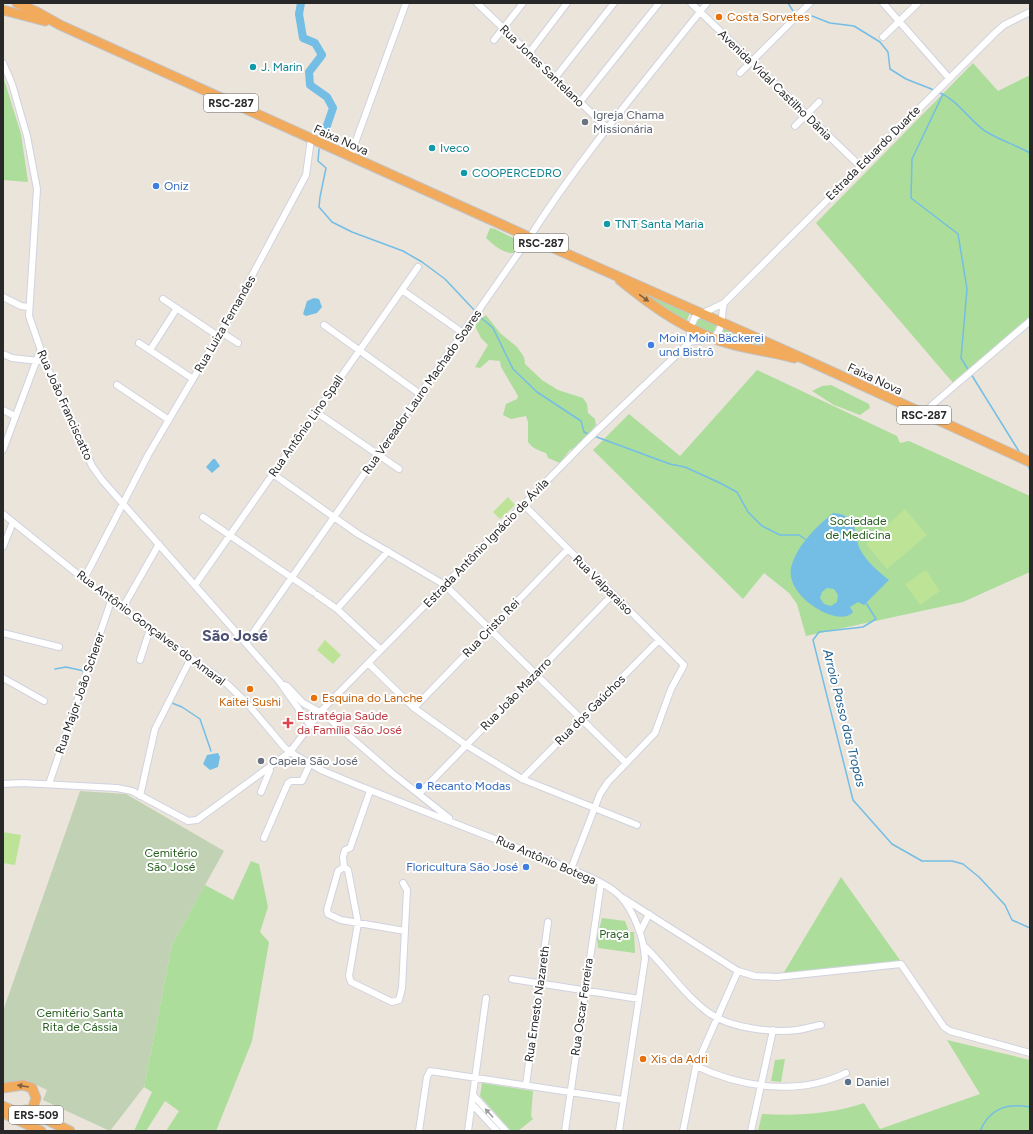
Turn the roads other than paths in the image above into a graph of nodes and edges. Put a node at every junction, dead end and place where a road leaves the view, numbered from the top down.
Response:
1 (17, 3) edge
2 (406, 3) edge
3 (477, 3) edge
4 (522, 3) edge
5 (567, 3) edge
6 (614, 3) edge
7 (659, 3) edge
8 (690, 3) edge
9 (707, 3) edge
10 (810, 3) edge
11 (883, 3) edge
12 (918, 3) edge
13 (4, 10) edge
14 (700, 12) junction
15 (1030, 12) edge
16 (899, 22) junction
17 (60, 25) junction
18 (503, 28) junction
19 (883, 37) dead end
20 (494, 40) dead end
21 (529, 53) junction
22 (751, 61) junction
23 (3, 63) edge
24 (740, 73) dead end
25 (555, 78) junction
26 (949, 78) junction
27 (580, 102) junction
28 (819, 102) dead end
29 (806, 115) junction
30 (795, 126) dead end
31 (608, 129) junction
32 (311, 139) junction
33 (350, 156) junction
34 (860, 166) junction
35 (529, 238) junction
36 (418, 267) dead end
37 (613, 274) junction
38 (402, 290) junction
39 (3, 297) edge
40 (163, 299) dead end
41 (724, 303) junction
42 (28, 307) junction
43 (177, 308) junction
44 (701, 313) junction
45 (1030, 321) edge
46 (721, 322) junction
47 (324, 325) dead end
48 (690, 329) junction
49 (463, 333) junction
50 (220, 334) junction
51 (711, 338) junction
52 (690, 342) junction
53 (139, 343) dead end
54 (238, 343) dead end
55 (150, 350) junction
56 (359, 350) junction
57 (40, 351) junction
58 (3, 354) edge
59 (37, 360) junction
60 (46, 365) junction
61 (819, 367) junction
62 (193, 379) junction
63 (117, 385) dead end
64 (420, 394) junction
65 (3, 410) edge
66 (316, 412) junction
67 (924, 415) junction
68 (15, 416) junction
69 (169, 420) junction
70 (3, 450) edge
71 (378, 454) junction
72 (1030, 462) edge
73 (399, 469) dead end
74 (273, 474) junction
75 (122, 502) junction
76 (523, 504) junction
77 (3, 514) edge
78 (203, 517) dead end
79 (334, 517) junction
80 (13, 522) junction
81 (230, 536) junction
82 (159, 544) junction
83 (3, 547) edge
84 (568, 549) junction
85 (388, 551) junction
86 (292, 577) junction
87 (84, 579) junction
88 (195, 585) junction
89 (444, 585) junction
90 (613, 594) junction
91 (111, 601) junction
92 (122, 609) junction
93 (337, 609) junction
94 (150, 629) junction
95 (490, 629) junction
96 (3, 633) edge
97 (659, 640) junction
98 (246, 643) junction
99 (59, 647) dead end
100 (381, 650) junction
101 (191, 658) junction
102 (140, 660) dead end
103 (368, 663) junction
104 (535, 674) junction
105 (3, 678) edge
106 (281, 684) junction
107 (44, 701) dead end
108 (414, 708) junction
109 (321, 711) junction
110 (581, 719) junction
111 (310, 725) junction
112 (466, 745) junction
113 (290, 752) junction
114 (626, 763) junction
115 (310, 764) junction
116 (269, 767) junction
117 (522, 779) junction
118 (3, 784) edge
119 (49, 784) junction
120 (370, 791) junction
121 (261, 792) dead end
122 (419, 794) junction
123 (140, 796) junction
124 (594, 808) junction
125 (453, 821) junction
126 (636, 825) dead end
127 (264, 838) dead end
128 (344, 867) junction
129 (571, 869) junction
130 (403, 883) dead end
131 (601, 883) junction
132 (620, 896) junction
133 (649, 914) junction
134 (548, 922) dead end
135 (358, 923) junction
136 (405, 931) junction
137 (640, 932) junction
138 (645, 947) junction
139 (738, 971) junction
140 (512, 979) dead end
141 (540, 984) junction
142 (584, 990) junction
143 (486, 998) dead end
144 (639, 998) junction
145 (717, 1018) junction
146 (821, 1024) dead end
147 (773, 1030) junction
148 (1030, 1053) edge
149 (696, 1066) junction
150 (846, 1073) dead end
151 (475, 1078) junction
152 (526, 1085) junction
153 (761, 1086) junction
154 (3, 1088) edge
155 (570, 1092) junction
156 (473, 1095) junction
157 (3, 1100) edge
158 (623, 1100) junction
159 (472, 1104) junction
160 (3, 1106) edge
161 (3, 1113) edge
162 (31, 1113) junction
163 (41, 1131) edge
164 (70, 1131) edge
165 (419, 1131) edge
166 (468, 1131) edge
167 (496, 1131) edge
168 (506, 1131) edge
169 (565, 1131) edge
170 (619, 1131) edge
171 (683, 1131) edge
172 (750, 1131) edge

1 - 17 highway, Faixa Nova / RSC-287
2 - 33 street
3 - 18 street, Rua Jones Santelano
4 - 18 street
5 - 21 street
6 - 25 street
7 - 27 street
8 - 14 street, Avenida Vidal Castilho Dânia
9 - 14 street, Rua Vereador Lauro Machado Soares
10 - 22 street
11 - 16 street
12 - 16 street
13 - 17 highway, Faixa Nova / RSC-287
14 - 22 street, Avenida Vidal Castilho Dânia
14 - 31 street, Rua Vereador Lauro Machado Soares
15 - 26 street, Estrada Eduardo Duarte
16 - 19 street
16 - 26 street
17 - 32 highway, Faixa Nova / RSC-287
18 - 20 street
18 - 21 street, Rua Jones Santelano
21 - 25 street, Rua Jones Santelano
22 - 24 street
22 - 29 street, Avenida Vidal Castilho Dânia
23 - 42 street, Rua João Franciscatto
25 - 27 street, Rua Jones Santelano
26 - 34 street, Estrada Eduardo Duarte
27 - 31 street, Rua Jones Santelano
28 - 29 street
29 - 30 street
29 - 34 street, Avenida Vidal Castilho Dânia
31 - 35 street, Rua Vereador Lauro Machado Soares
32 - 33 highway, Faixa Nova / RSC-287
32 - 50 street, Rua Luiza Fernandes
33 - 35 highway, Faixa Nova / RSC-287
34 - 41 street, Estrada Eduardo Duarte
35 - 37 highway, Faixa Nova / RSC-287
35 - 49 street, Rua Vereador Lauro Machado Soares
36 - 38 street, Rua Antônio Lino Spall
37 - 44 highway, Faixa Nova / RSC-287
37 -> 48 highway, Faixa Nova / RSC-287
38 - 49 street
38 - 56 street, Rua Antônio Lino Spall
39 - 42 street
40 - 43 street
41 - 44 street, Estrada Eduardo Duarte
41 - 46 street
42 - 57 street, Rua João Franciscatto
43 - 50 street
43 - 55 street
44 - 46 highway, Faixa Nova / RSC-287
44 - 48 street
45 - 67 street
46 - 51 street
46 - 61 highway, Faixa Nova / RSC-287
47 - 56 street
48 - 51 highway, Faixa Nova / RSC-287
48 - 52 street
49 - 64 street, Rua Vereador Lauro Machado Soares
50 - 54 street
50 - 62 street, Rua Luiza Fernandes
51 - 52 street
51 - 61 highway, Faixa Nova / RSC-287
52 - 76 street, Estrada Antônio Ignácio de Ávila
53 - 55 street
55 - 62 street
56 - 64 street
56 - 66 street, Rua Antônio Lino Spall
57 - 59 street
57 - 60 street, Rua João Franciscatto
58 - 59 street
59 - 60 street
59 - 68 street
60 - 75 street, Rua João Franciscatto
61 - 67 highway, Faixa Nova / RSC-287
62 - 69 street, Rua Luiza Fernandes
63 - 69 street
64 - 71 street, Rua Vereador Lauro Machado Soares
65 - 68 street
66 - 71 street
66 - 74 street, Rua Antônio Lino Spall
67 - 72 highway, Faixa Nova / RSC-287
68 - 70 street
69 - 75 street, Rua Luiza Fernandes
71 - 73 street
71 - 79 street, Rua Vereador Lauro Machado Soares
74 - 79 street
74 - 81 street, Rua Antônio Lino Spall
75 - 82 street, Rua João Franciscatto
75 - 87 street, Rua Luiza Fernandes
76 - 84 street, Rua Valparaiso
76 - 89 street, Estrada Antônio Ignácio de Ávila
77 - 80 street, Rua Antônio Gonçalves do Amaral
78 - 81 street
79 - 85 street
79 - 86 street, Rua Vereador Lauro Machado Soares
80 - 83 street
80 - 87 street, Rua Antônio Gonçalves do Amaral
81 - 86 street
81 - 88 street, Rua Antônio Lino Spall
82 - 88 street, Rua João Franciscatto
82 - 92 street
84 - 90 street, Rua Valparaiso
84 - 95 street, Rua Cristo Rei
85 - 89 street
85 - 93 street
86 - 93 street
86 - 98 street, Rua Vereador Lauro Machado Soares
87 - 91 street, Rua Antônio Gonçalves do Amaral
88 - 98 street, Rua João Franciscatto
89 - 95 street
89 - 100 street, Estrada Antônio Ignácio de Ávila
90 - 97 street, Rua Valparaiso
90 - 104 street, Rua João Mazarro
91 - 92 street, Rua Antônio Gonçalves do Amaral
91 - 119 street, Rua Major João Scherer
92 - 94 street, Rua Antônio Gonçalves do Amaral
93 - 100 street
94 - 101 street, Rua Antônio Gonçalves do Amaral
94 - 102 street
95 - 104 street
95 - 108 street, Rua Cristo Rei
96 - 99 street
97 - 110 street, Rua dos Gaúchos
97 - 114 street, Rua Valparaiso
98 - 106 street, Rua João Franciscatto
100 - 103 street, Estrada Antônio Ignácio de Ávila
101 - 113 street, Rua Antônio Gonçalves do Amaral
101 - 123 street
103 - 108 street
103 - 109 street, Estrada Antônio Ignácio de Ávila
104 - 110 street
104 - 112 street, Rua João Mazarro
105 - 107 street
106 - 109 street, Rua João Franciscatto
106 - 111 street, Rua João Franciscatto
108 - 112 street
109 - 111 street, Estrada Antônio Ignácio de Ávila
109 - 122 street, Rua João Franciscatto
110 - 114 street
110 - 117 street, Rua dos Gaúchos
111 - 113 street, Estrada Antônio Ignácio de Ávila
112 - 117 street
112 - 122 street, Rua João Mazarro
113 - 115 street, Rua Antônio Botega
113 - 116 street, Estrada Antônio Ignácio de Ávila
114 - 124 street
115 - 120 street, Rua Antônio Botega
115 - 127 street
116 - 121 street
116 - 123 street, Estrada Antônio Ignácio de Ávila
117 - 124 street
118 - 119 street
119 - 123 street
120 - 125 street, Rua Antônio Botega
120 - 128 street
122 - 125 street, Rua João Franciscatto
124 - 126 street
124 - 129 street
125 - 129 street, Rua Antônio Botega
128 - 135 street
128 - 135 street
129 - 131 street, Rua Antônio Botega
130 - 136 street
131 - 132 street, Rua Antônio Botega
131 - 142 street, Rua Oscar Ferreira
132 - 133 street
132 - 137 street, Rua Antônio Botega
133 - 137 street
133 - 139 street
134 - 141 street, Rua Ernesto Nazareth
135 - 136 street
135 - 136 street
137 - 138 street, Rua Antônio Botega
138 - 144 street, Rua Antônio Botega
138 - 145 street
139 - 145 street
139 - 148 street
140 - 141 street
141 - 142 street
141 - 152 street, Rua Ernesto Nazareth
142 - 144 street
142 - 155 street, Rua Oscar Ferreira
143 - 151 street
144 - 158 street, Rua Antônio Botega
145 - 147 street
145 - 149 street
146 - 147 street
147 - 153 street
149 - 153 street
149 - 171 street
150 - 153 street
151 - 152 street
151 - 156 street
151 - 165 street
152 - 155 street
153 - 172 street
162 -> 154 highway
155 - 158 street
155 - 169 street, Rua Oscar Ferreira
156 - 159 street
168 -> 156 street
157 - 162 highway, ERS-509
158 - 170 street, Rua Antônio Botega
159 - 166 street
159 - 167 street
160 - 162 highway
161 - 163 highway, ERS-509
162 - 164 highway, ERS-509

